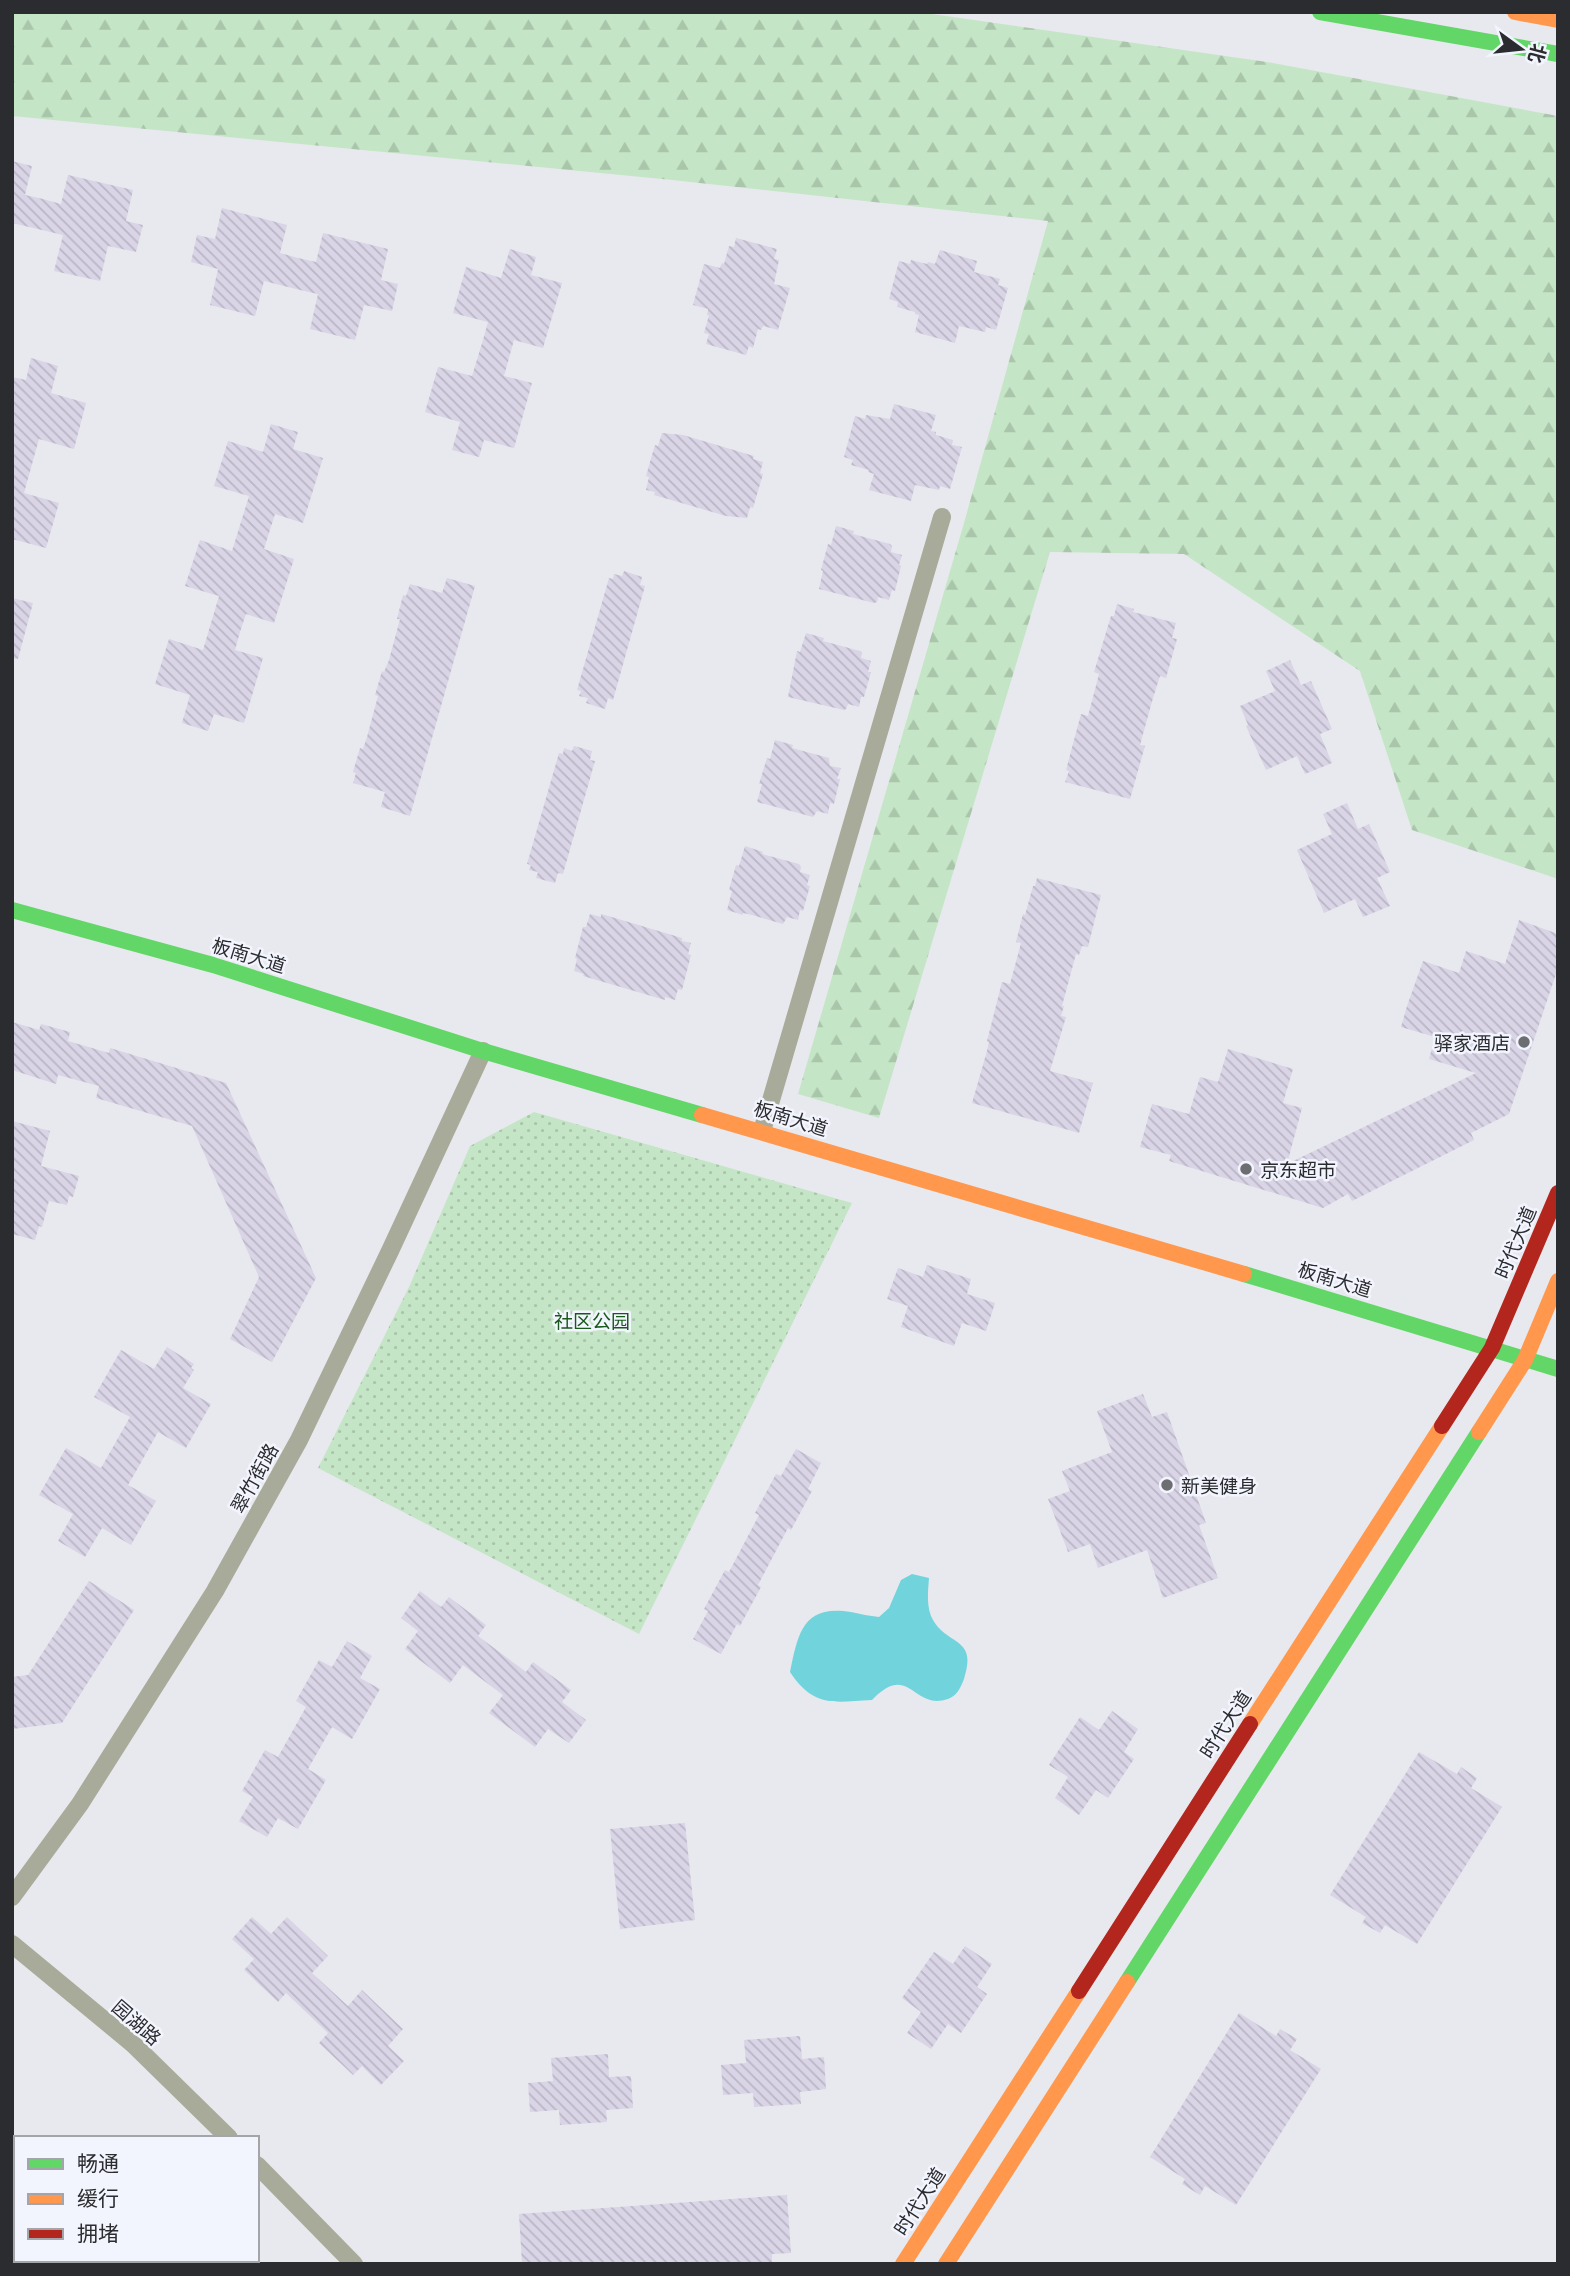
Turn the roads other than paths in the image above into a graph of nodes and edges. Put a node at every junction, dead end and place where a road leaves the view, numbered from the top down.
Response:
1 (1320, 12) edge
2 (1515, 12) edge
3 (1558, 20) edge
4 (1558, 54) edge
5 (942, 517) dead end
6 (12, 910) edge
7 (483, 1051) junction
8 (762, 1131) junction
9 (1558, 1193) edge
10 (1558, 1281) edge
11 (1492, 1348) junction
12 (1525, 1360) junction
13 (1558, 1369) edge
14 (12, 1897) edge
15 (12, 1944) edge
16 (227, 2136) edge
17 (259, 2167) edge
18 (354, 2264) edge
19 (903, 2264) edge
20 (946, 2264) edge

1 - 4 main road
2 - 3 main road
5 - 8 street
6 - 7 main road, 板南大道
7 - 8 main road, 板南大道
7 - 14 street, 翠竹街路
8 - 11 main road, 板南大道
9 - 11 main road, 时代大道
10 - 12 main road
11 - 12 main road, 板南大道
11 - 19 main road, 时代大道
12 - 13 main road, 板南大道
12 - 20 main road
15 - 16 street, 园湖路
17 - 18 street

